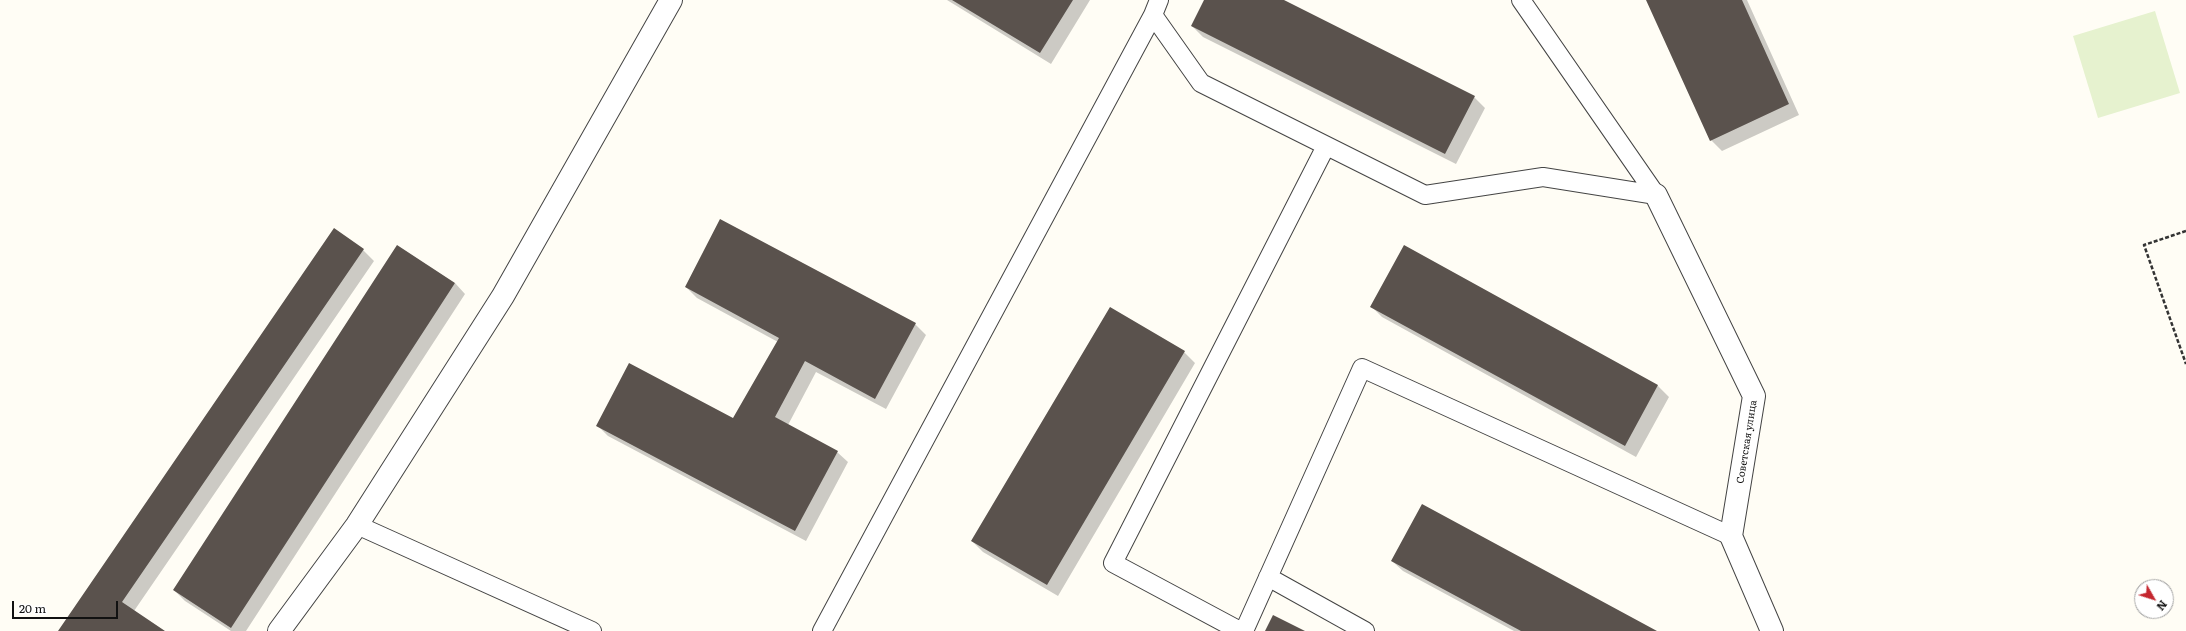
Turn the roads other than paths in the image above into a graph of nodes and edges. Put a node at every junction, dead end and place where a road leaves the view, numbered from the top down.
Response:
1 (671, 0) edge
2 (1521, 0) edge
3 (1156, 7) edge
4 (1326, 146) junction
5 (1656, 195) junction
6 (357, 525) junction
7 (1731, 536) junction
8 (1268, 577) junction
9 (279, 631) edge
10 (592, 631) edge
11 (822, 631) edge
12 (1240, 631) edge
13 (1244, 631) edge
14 (1365, 631) edge
15 (1772, 631) edge

1 - 6 street
2 - 5 lane
3 - 4 lane
3 - 11 lane
4 - 5 lane
4 - 12 lane
5 - 7 street, Советская улица
6 - 9 street
6 - 10 lane
7 - 8 lane
7 - 15 street
8 - 13 lane
8 - 14 lane

